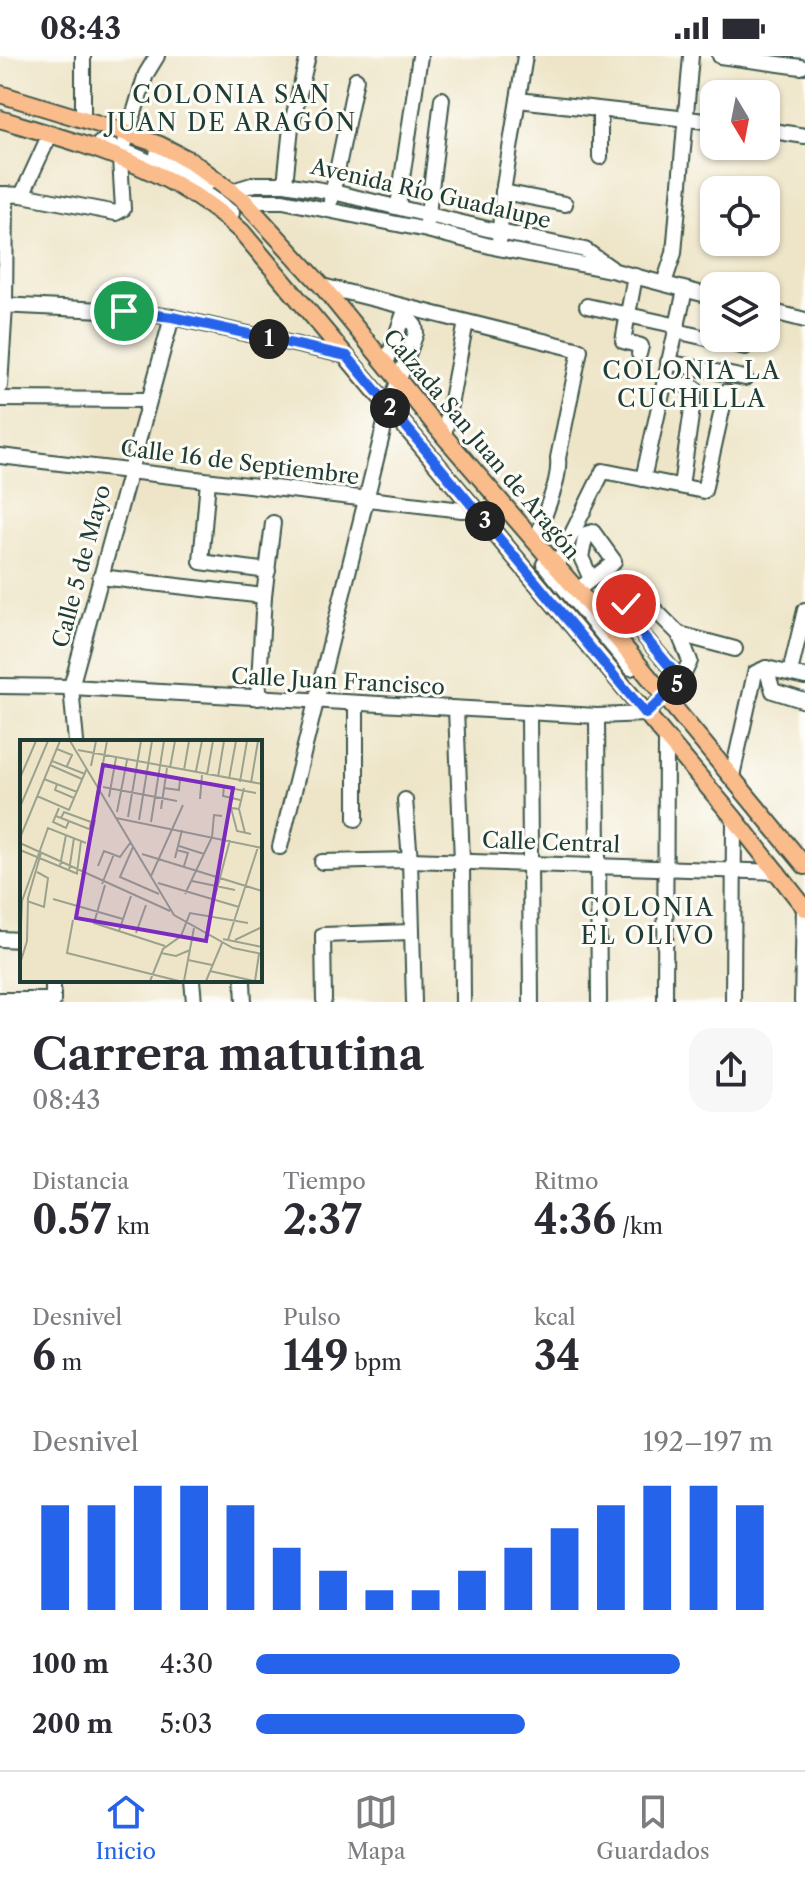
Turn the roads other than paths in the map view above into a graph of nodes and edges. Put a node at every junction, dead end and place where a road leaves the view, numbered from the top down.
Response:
1 (83, 56) edge
2 (157, 56) edge
3 (308, 56) edge
4 (420, 56) edge
5 (525, 56) edge
6 (691, 56) edge
7 (720, 56) edge
8 (801, 67) dead end
9 (356, 79) dead end
10 (0, 94) edge
11 (442, 99) dead end
12 (518, 100) junction
13 (0, 101) edge
14 (600, 111) junction
15 (0, 112) edge
16 (686, 117) junction
17 (0, 119) edge
18 (83, 120) junction
19 (700, 120) edge
20 (780, 132) edge
21 (50, 134) junction
22 (801, 136) edge
23 (124, 146) junction
24 (600, 157) dead end
25 (285, 184) junction
26 (333, 192) junction
27 (503, 192) junction
28 (9, 194) edge
29 (238, 196) junction
30 (565, 204) dead end
31 (398, 206) junction
32 (328, 210) junction
33 (427, 213) junction
34 (427, 230) junction
35 (500, 232) junction
36 (498, 248) junction
37 (615, 271) junction
38 (635, 276) junction
39 (664, 283) junction
40 (322, 286) junction
41 (685, 290) junction
42 (700, 294) edge
43 (3, 306) edge
44 (587, 306) dead end
45 (404, 310) junction
46 (629, 314) junction
47 (780, 314) edge
48 (172, 317) junction
49 (805, 320) edge
50 (466, 322) junction
51 (677, 329) junction
52 (700, 335) edge
53 (639, 354) dead end
54 (347, 356) junction
55 (668, 362) junction
56 (386, 364) junction
57 (745, 378) dead end
58 (664, 380) junction
59 (0, 386) edge
60 (726, 392) dead end
61 (394, 393) junction
62 (0, 399) edge
63 (149, 400) junction
64 (444, 436) junction
65 (0, 456) edge
66 (129, 470) junction
67 (643, 479) junction
68 (208, 481) junction
69 (681, 486) junction
70 (368, 500) junction
71 (476, 509) junction
72 (273, 523) dead end
73 (538, 545) junction
74 (556, 566) junction
75 (268, 571) junction
76 (100, 577) junction
77 (591, 579) dead end
78 (577, 590) junction
79 (264, 596) junction
80 (805, 610) edge
81 (679, 634) junction
82 (735, 649) dead end
83 (792, 664) dead end
84 (766, 668) junction
85 (805, 677) edge
86 (681, 680) junction
87 (0, 686) edge
88 (18, 686) junction
89 (71, 687) junction
90 (0, 695) edge
91 (258, 698) junction
92 (805, 701) edge
93 (317, 702) junction
94 (356, 703) junction
95 (656, 706) junction
96 (456, 709) junction
97 (529, 712) junction
98 (597, 716) junction
99 (666, 739) junction
100 (76, 740) edge
101 (732, 776) junction
102 (405, 800) dead end
103 (734, 818) junction
104 (356, 819) dead end
105 (280, 847) dead end
106 (410, 860) junction
107 (462, 861) junction
108 (322, 862) dead end
109 (530, 865) junction
110 (598, 866) junction
111 (805, 866) edge
112 (666, 868) junction
113 (734, 871) junction
114 (778, 872) junction
115 (805, 877) edge
116 (805, 904) edge
117 (412, 932) junction
118 (0, 939) edge
119 (20, 940) edge
120 (192, 982) edge
121 (243, 982) edge
122 (0, 1000) edge
123 (324, 1000) dead end
124 (53, 1001) edge
125 (194, 1002) edge
126 (244, 1002) edge
127 (414, 1002) edge
128 (463, 1002) edge
129 (531, 1002) edge
130 (599, 1002) edge
131 (665, 1002) edge
132 (733, 1002) edge
133 (802, 1002) edge

1 - 18 street
2 - 23 street
3 - 25 street
4 - 31 street
5 - 12 street
6 - 16 street
7 - 8 street
9 - 26 street
10 - 18 main road
11 - 33 street
12 - 14 street
12 - 27 street
13 - 23 street
14 - 16 street
14 - 24 street
15 - 23 street
16 - 19 street
16 - 39 street
17 - 21 main road
18 - 23 main road
20 - 22 street
21 - 23 main road
21 - 28 street
23 - 28 street
23 - 29 main road, Calzada San Juan de Aragón
23 - 54 main road, Calzada San Juan de Aragón
23 - 61 street
25 - 26 street, Avenida Río Guadalupe
25 - 29 street, Avenida Río Guadalupe
26 - 31 street, Avenida Río Guadalupe
26 - 32 street
27 - 30 street
27 - 35 street
28 - 43 street
29 - 32 street, Avenida Río Guadalupe
29 - 40 main road, Calzada San Juan de Aragón
31 - 33 street, Avenida Río Guadalupe
32 - 34 street, Avenida Río Guadalupe
33 - 34 street
33 - 35 street, Avenida Río Guadalupe
34 - 36 street, Avenida Río Guadalupe
35 - 36 street
35 - 37 street, Avenida Río Guadalupe
36 - 37 street, Avenida Río Guadalupe
37 - 38 street, Avenida Río Guadalupe
38 - 39 street, Avenida Río Guadalupe
38 - 46 street
39 - 41 street, Avenida Río Guadalupe
40 - 45 street
40 - 56 main road, Calzada San Juan de Aragón
41 - 42 street, Avenida Río Guadalupe
41 - 51 street
43 - 48 street
43 - 59 street
44 - 46 street
45 - 50 street
45 - 56 street
45 - 61 street
46 - 51 street
46 - 53 street
47 - 49 street
48 - 54 street
48 - 63 street, Calle 5 de Mayo
50 - 64 street
50 - 73 street
51 - 52 street
51 - 55 street
54 - 61 main road, Calzada San Juan de Aragón
55 - 57 street
55 - 58 street
56 - 61 main road, Calzada San Juan de Aragón
58 - 67 street
58 - 69 street
60 - 69 street
61 - 64 main road, Calzada San Juan de Aragón
61 - 70 street
61 - 71 main road, Calzada San Juan de Aragón
61 - 95 street
62 - 63 street
63 - 66 street, Calle 5 de Mayo
64 - 73 main road, Calzada San Juan de Aragón
65 - 66 street, Calle 16 de Septiembre
66 - 68 street, Calle 16 de Septiembre
66 - 76 street, Calle 5 de Mayo
67 - 69 street
67 - 74 street
68 - 70 street, Calle 16 de Septiembre
68 - 75 street
70 - 71 street, Calle 16 de Septiembre
70 - 93 street
71 - 95 main road, Calzada San Juan de Aragón
72 - 75 street
73 - 74 main road, Calzada San Juan de Aragón
74 - 78 main road, Calzada San Juan de Aragón
75 - 79 street
76 - 79 street
76 - 89 street, Calle 5 de Mayo
77 - 78 street
78 - 95 main road, Calzada San Juan de Aragón
79 - 91 street
80 - 83 street
81 - 82 street
81 - 86 street
81 - 86 street
84 - 85 street
84 - 92 street
84 - 101 street
86 - 95 street
87 - 88 street, Calle Juan Francisco
88 - 89 street, Calle Juan Francisco
88 - 90 street
89 - 91 street, Calle Juan Francisco
89 - 100 street, Calle 5 de Mayo
91 - 93 street, Calle Juan Francisco
93 - 94 street, Calle Juan Francisco
93 - 105 street
94 - 96 street, Calle Juan Francisco
94 - 104 street
95 - 98 street, Calle Juan Francisco
95 - 99 main road, Calzada San Juan de Aragón
95 - 101 main road, Calzada San Juan de Aragón
95 - 115 street
95 - 116 street
96 - 97 street, Calle Juan Francisco
96 - 107 street
97 - 98 street, Calle Juan Francisco
97 - 109 street
98 - 110 street
99 - 103 main road, Calzada San Juan de Aragón
99 - 112 street
101 - 111 main road, Calzada San Juan de Aragón
102 - 106 street
103 - 113 street
103 - 114 main road, Calzada San Juan de Aragón
106 - 107 street, Calle Central
106 - 108 street, Calle Central
106 - 117 street
107 - 109 street, Calle Central
107 - 128 street
109 - 110 street, Calle Central
109 - 129 street
110 - 112 street, Calle Central
110 - 130 street
112 - 113 street, Calle Central
112 - 131 street
113 - 114 street, Calle Central
113 - 132 street
114 - 116 main road, Calzada San Juan de Aragón
116 - 133 street
117 - 123 street
117 - 127 street
118 - 119 street
120 - 125 street
121 - 126 street
122 - 124 street

